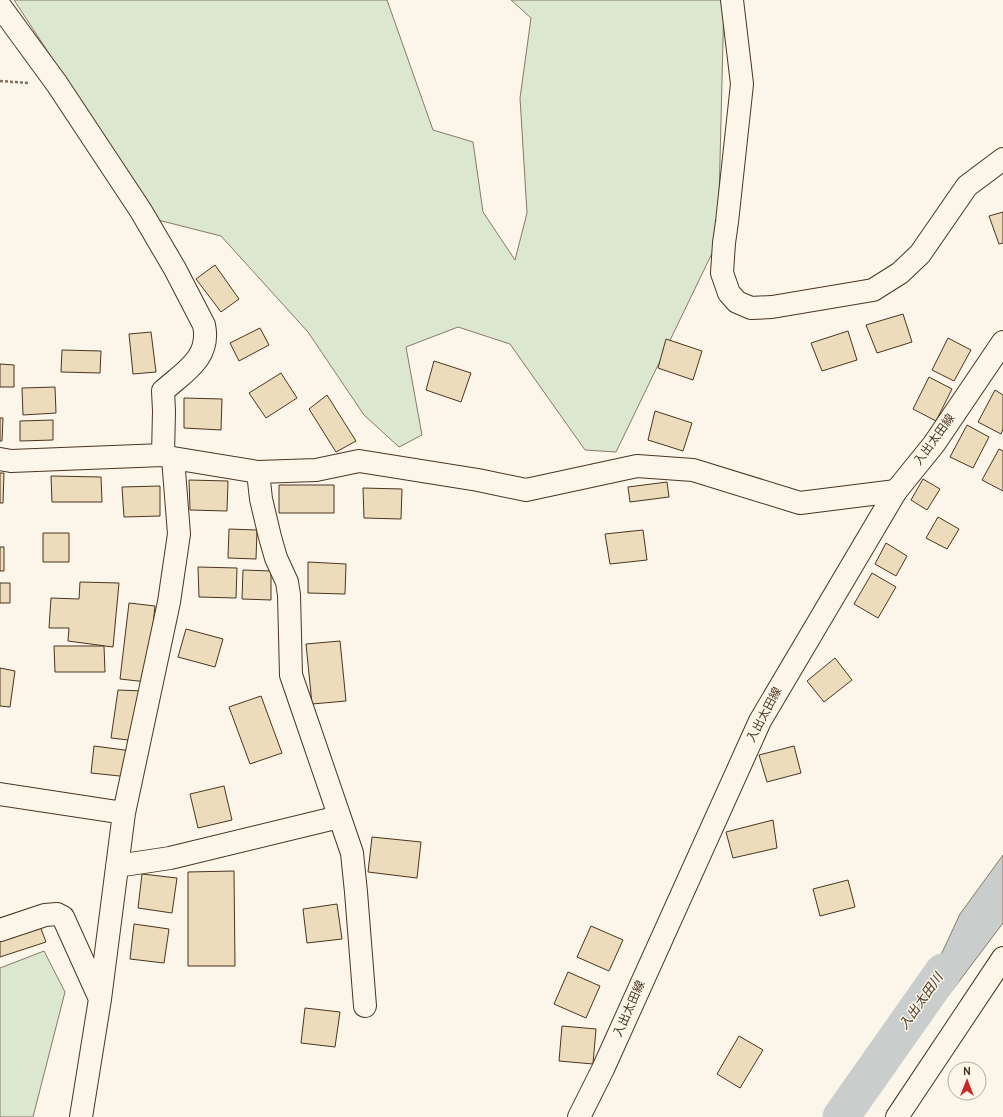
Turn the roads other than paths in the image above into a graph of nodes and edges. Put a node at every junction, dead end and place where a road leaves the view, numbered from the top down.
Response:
1 (737, 1) edge
2 (0, 6) edge
3 (1003, 158) edge
4 (1003, 342) edge
5 (168, 457) junction
6 (0, 459) edge
7 (258, 472) junction
8 (896, 492) junction
9 (0, 794) edge
10 (124, 813) junction
11 (339, 817) junction
12 (117, 866) junction
13 (0, 930) edge
14 (1003, 958) edge
15 (100, 999) junction
16 (365, 1006) dead end
17 (80, 1117) edge
18 (579, 1117) edge
19 (897, 1117) edge

1 - 3 street
2 - 5 street
4 - 8 street, 入出太田線
5 - 6 street
5 - 7 street
5 - 10 street
7 - 8 street
7 - 11 street
8 - 18 street, 入出太田線
9 - 10 street
10 - 12 street
11 - 12 street
11 - 16 street
12 - 15 street
13 - 15 street
14 - 19 street
15 - 17 street

